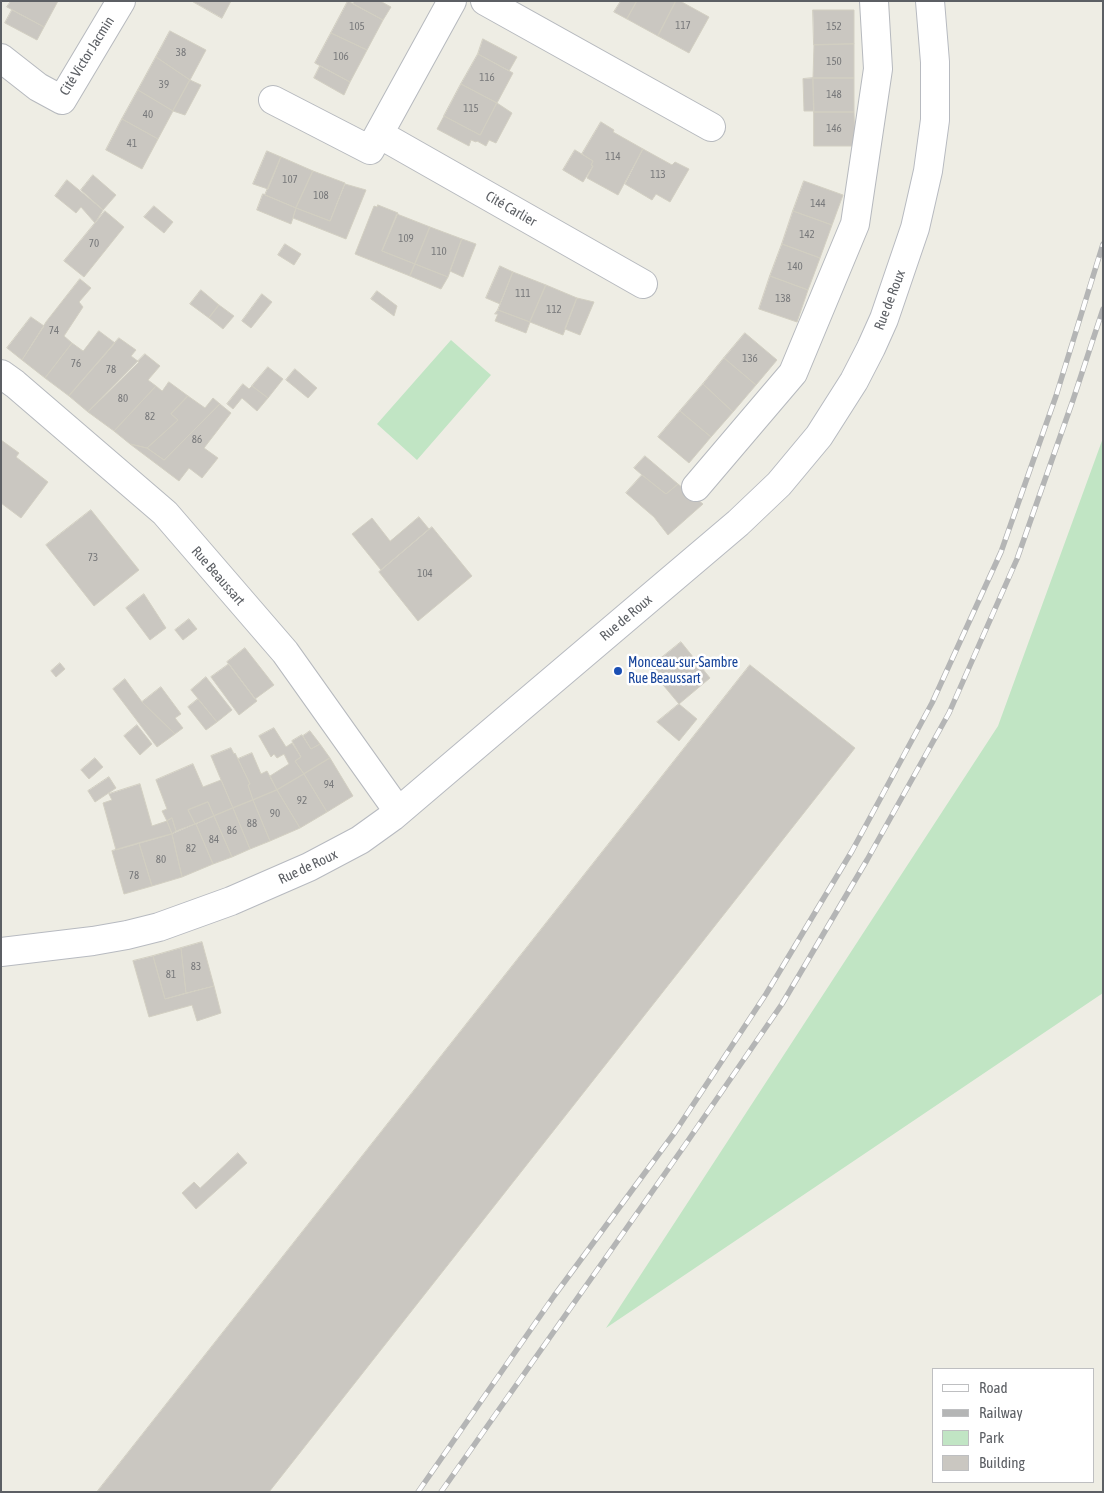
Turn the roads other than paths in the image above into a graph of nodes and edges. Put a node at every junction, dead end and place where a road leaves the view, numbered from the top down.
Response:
1 (121, 1) edge
2 (452, 1) edge
3 (485, 1) edge
4 (874, 1) edge
5 (930, 1) edge
6 (1, 58) edge
7 (273, 100) dead end
8 (711, 127) dead end
9 (378, 134) junction
10 (644, 284) dead end
11 (1, 374) edge
12 (696, 487) dead end
13 (398, 812) junction
14 (1, 952) edge

1 - 6 street, Cité Victor Jacmin
2 - 9 street
3 - 8 street
4 - 12 street
5 - 13 street, Rue de Roux
7 - 9 street
9 - 10 street, Cité Carlier
11 - 13 street, Rue Beaussart
13 - 14 street, Rue de Roux

